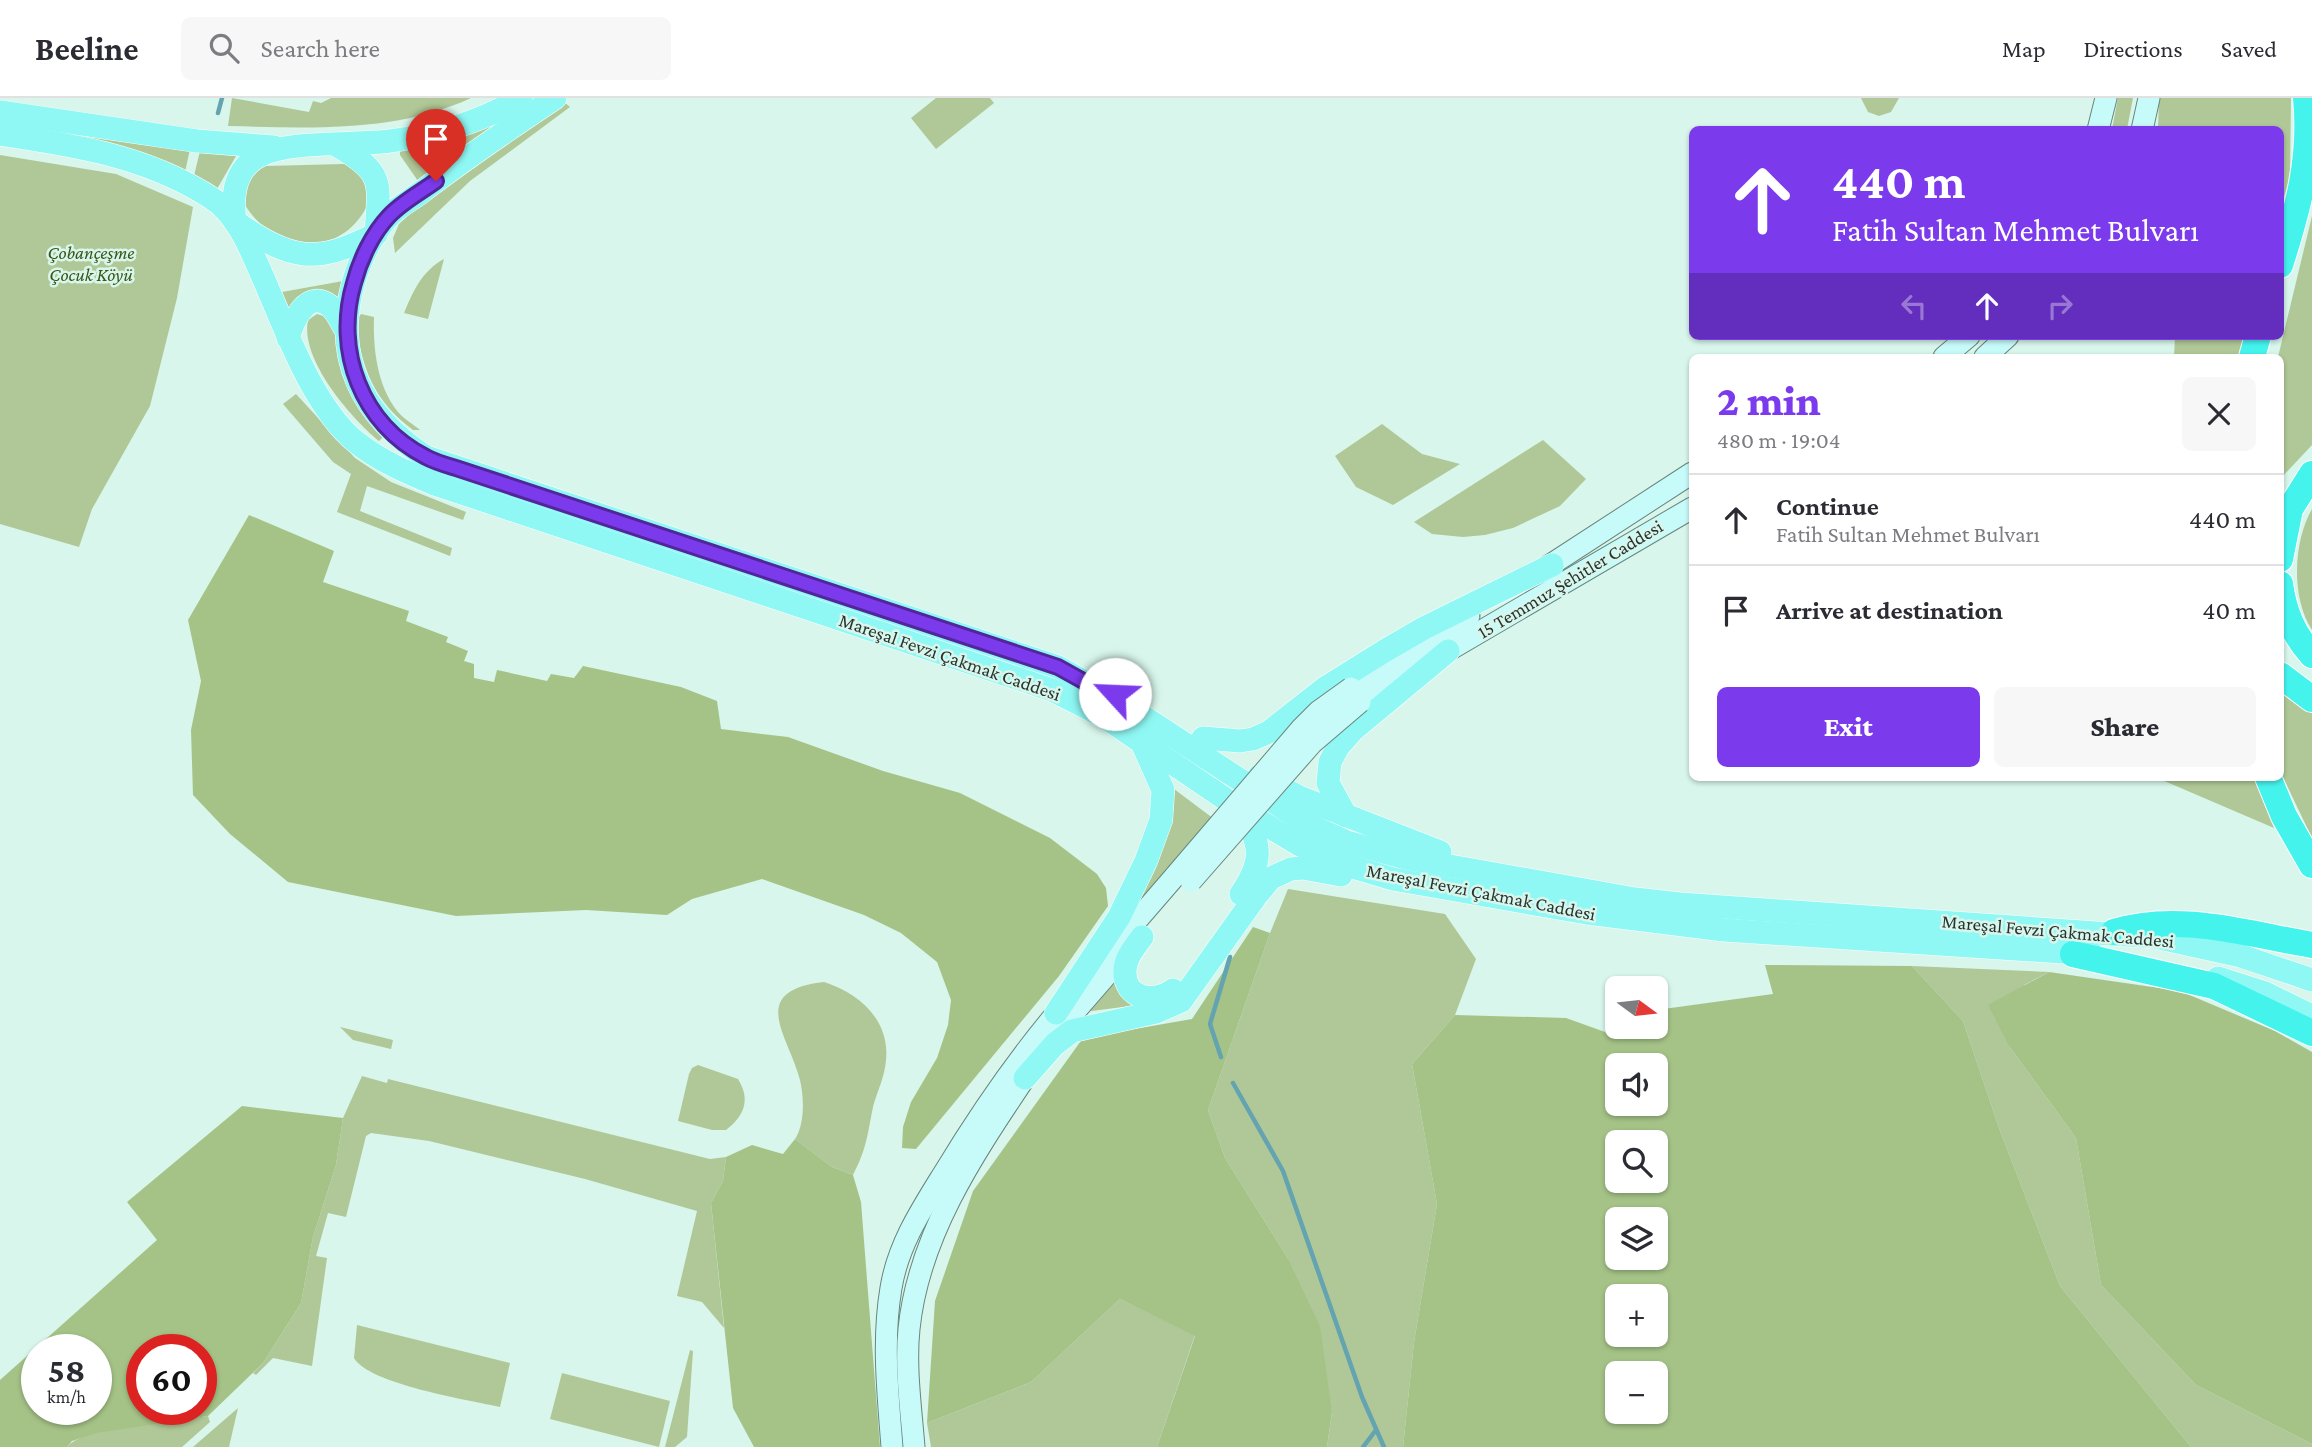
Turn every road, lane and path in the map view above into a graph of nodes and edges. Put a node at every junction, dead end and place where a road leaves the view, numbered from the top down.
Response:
1 (521, 98) edge
2 (555, 98) edge
3 (2106, 98) edge
4 (2306, 98) edge
5 (2148, 99) edge
6 (0, 112) edge
7 (2099, 126) edge
8 (2143, 126) edge
9 (0, 134) edge
10 (338, 146) junction
11 (280, 147) junction
12 (235, 222) junction
13 (376, 234) junction
14 (2284, 251) edge
15 (346, 330) junction
16 (288, 338) junction
17 (1964, 340) edge
18 (2004, 340) edge
19 (1948, 354) edge
20 (1988, 354) edge
21 (2312, 474) edge
22 (1689, 475) edge
23 (1689, 510) edge
24 (2284, 539) edge
25 (1552, 565) junction
26 (2284, 607) edge
27 (1448, 651) junction
28 (2312, 655) edge
29 (2284, 678) edge
30 (1103, 692) junction
31 (1356, 695) junction
32 (2312, 699) edge
33 (1203, 738) junction
34 (1142, 742) junction
35 (2270, 781) edge
36 (1242, 811) junction
37 (1346, 816) junction
38 (2312, 865) edge
39 (1183, 878) junction
40 (1393, 879) junction
41 (1529, 880) junction
42 (2114, 932) junction
43 (1142, 937) junction
44 (2312, 945) edge
45 (2073, 954) junction
46 (2312, 980) edge
47 (1056, 1013) junction
48 (2312, 1016) edge
49 (2312, 1033) edge
50 (1025, 1078) junction
51 (913, 1224) junction
52 (911, 1314) junction
53 (892, 1447) edge
54 (914, 1447) edge

1 - 10 main road
2 - 13 main road
3 - 7 main road
4 - 14 highway
5 - 8 main road
6 - 11 main road
9 - 12 main road, Mareşal Fevzi Çakmak Caddesi
10 - 11 main road
10 - 13 main road
11 - 12 main road
12 - 13 main road
12 - 16 main road, Mareşal Fevzi Çakmak Caddesi
13 - 15 main road, Mareşal Fevzi Çakmak Caddesi
15 - 16 main road
15 - 30 main road, Mareşal Fevzi Çakmak Caddesi
16 - 34 main road, Mareşal Fevzi Çakmak Caddesi
17 - 19 main road
18 - 20 main road
21 - 24 highway
22 - 25 main road, 15 Temmuz Şehitler Caddesi
23 - 27 main road, 15 Temmuz Şehitler Caddesi
25 - 31 main road, 15 Temmuz Şehitler Caddesi
25 - 33 main road
26 - 28 highway
27 - 31 main road, 15 Temmuz Şehitler Caddesi
27 - 37 main road
29 - 32 highway
30 - 33 main road
30 - 41 main road, Mareşal Fevzi Çakmak Caddesi
31 - 39 main road, bridge
33 - 37 main road
34 - 36 main road, Mareşal Fevzi Çakmak Caddesi
34 - 47 main road
35 - 38 highway
36 - 40 main road, Mareşal Fevzi Çakmak Caddesi
36 - 43 main road
37 - 41 main road
39 - 43 main road
39 - 47 main road
40 - 45 main road, Mareşal Fevzi Çakmak Caddesi
40 - 50 main road
41 - 42 main road, Mareşal Fevzi Çakmak Caddesi
42 - 44 highway
42 - 46 main road, Mareşal Fevzi Çakmak Caddesi
43 - 50 main road
45 - 48 main road, Mareşal Fevzi Çakmak Caddesi
45 - 49 highway
47 - 51 main road
50 - 52 main road
51 - 52 main road
51 - 53 main road
52 - 54 main road

